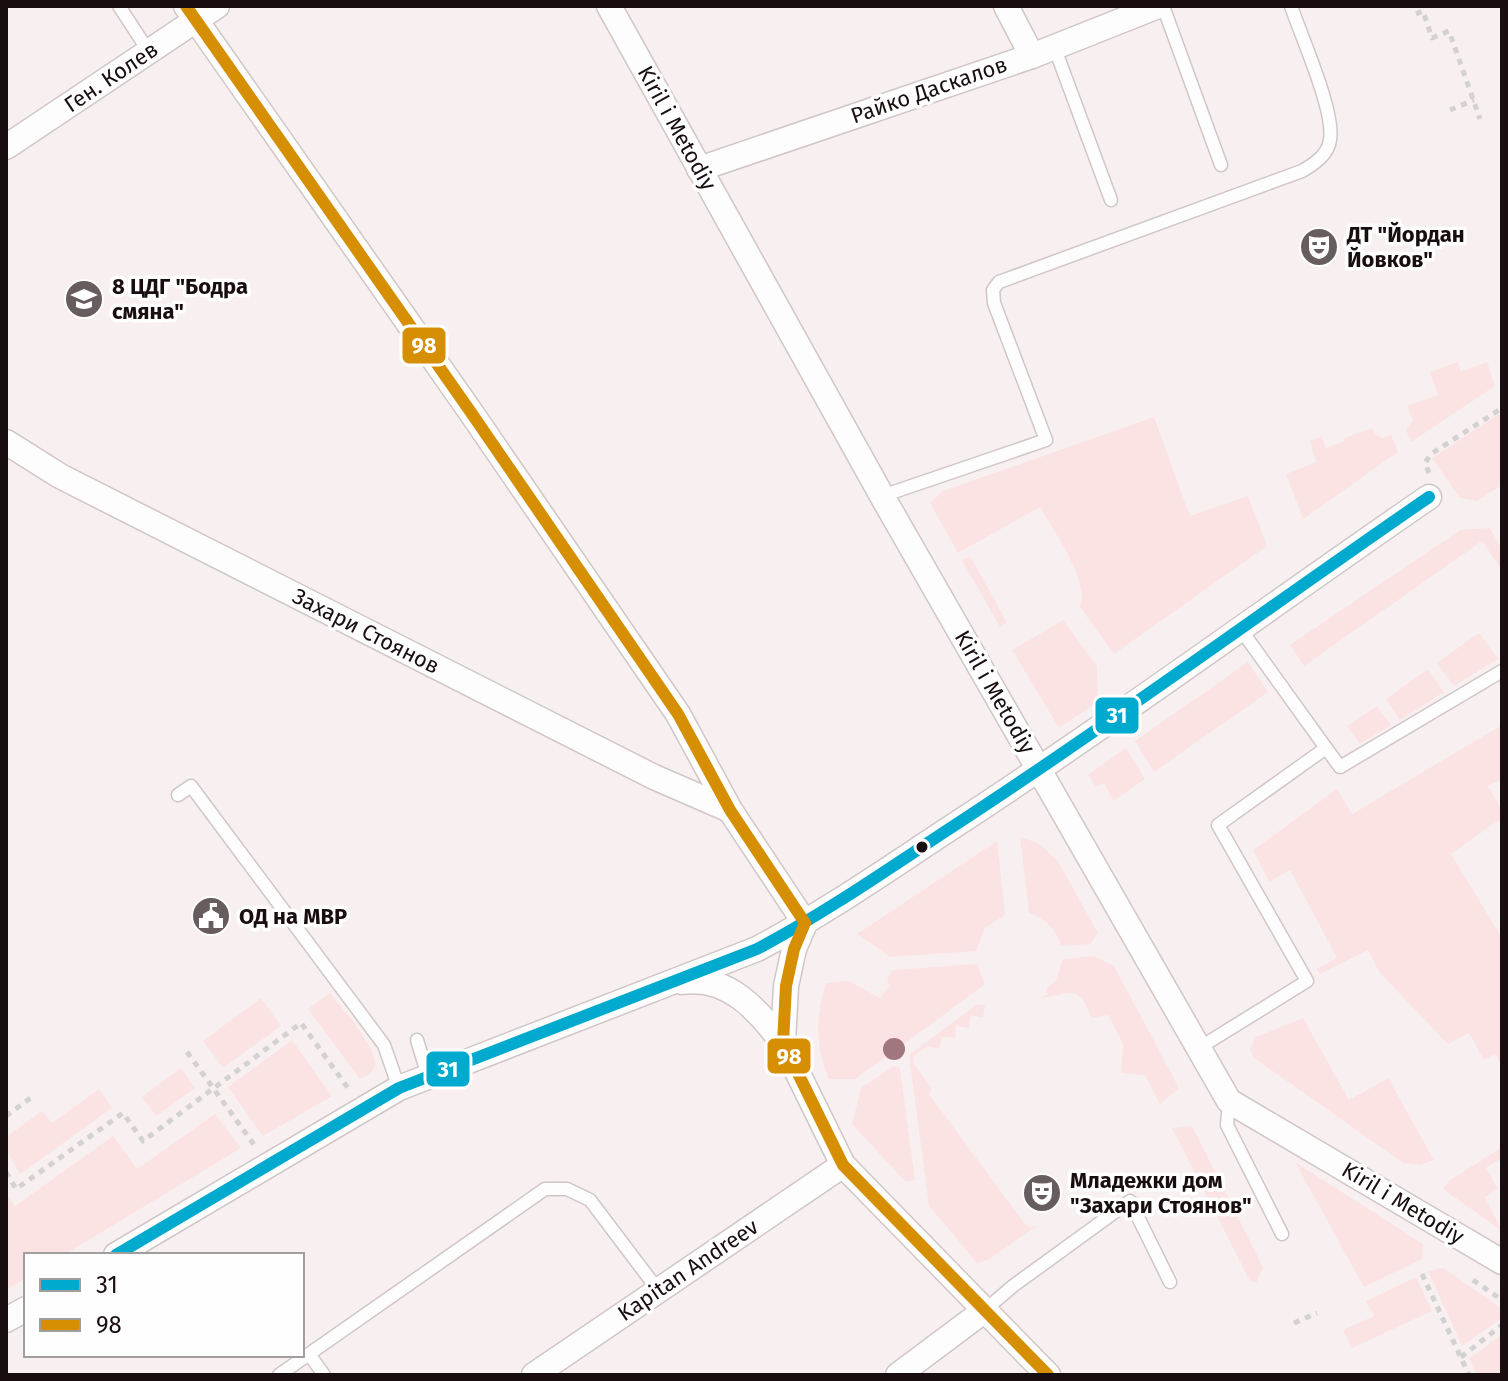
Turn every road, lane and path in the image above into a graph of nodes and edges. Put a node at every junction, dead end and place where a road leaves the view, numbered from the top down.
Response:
1 (119, 6) edge
2 (217, 6) edge
3 (609, 6) edge
4 (1006, 6) edge
5 (1160, 6) edge
6 (1291, 6) edge
7 (191, 13) edge
8 (1416, 14) dead end
9 (1043, 51) junction
10 (149, 52) junction
11 (1474, 100) junction
12 (1450, 110) dead end
13 (1480, 119) dead end
14 (6, 147) edge
15 (1221, 165) dead end
16 (699, 169) junction
17 (1111, 200) dead end
18 (1502, 408) edge
19 (6, 442) edge
20 (882, 496) junction
21 (1429, 497) joint
22 (1239, 627) junction
23 (1502, 671) edge
24 (1326, 748) junction
25 (1039, 770) junction
26 (178, 795) dead end
27 (730, 810) junction
28 (805, 923) junction
29 (664, 985) junction
30 (417, 1040) dead end
31 (783, 1043) junction
32 (1199, 1048) junction
33 (187, 1052) dead end
34 (428, 1076) junction
35 (213, 1088) junction
36 (399, 1088) junction
37 (32, 1097) dead end
38 (1229, 1101) junction
39 (363, 1109) junction
40 (6, 1116) edge
41 (269, 1165) junction
42 (843, 1165) junction
43 (6, 1172) edge
44 (1282, 1234) dead end
45 (119, 1253) edge
46 (1502, 1262) edge
47 (1422, 1274) dead end
48 (1465, 1274) dead end
49 (1170, 1282) dead end
50 (658, 1290) junction
51 (1502, 1300) edge
52 (24, 1310) edge
53 (985, 1310) junction
54 (1317, 1313) dead end
55 (6, 1320) edge
56 (1294, 1323) dead end
57 (1502, 1325) edge
58 (309, 1354) junction
59 (1461, 1357) junction
60 (279, 1375) edge
61 (324, 1375) edge
62 (534, 1375) edge
63 (898, 1375) edge
64 (1048, 1375) edge
65 (1469, 1375) edge

1 - 10 lane
2 - 7 street, Ген. Колев
3 - 16 street, Kiril i Metodiy
4 - 9 street
5 - 9 street, Райко Даскалов
5 - 15 lane
6 - 20 lane
7 - 10 street, Ген. Колев
7 - 27 street
8 - 11 path
9 - 16 street, Райко Даскалов
9 - 17 lane
10 - 14 street, Ген. Колев
11 - 12 path
11 - 13 path
16 - 20 street, Kiril i Metodiy
18 - 21 path
19 - 27 street, Захари Стоянов
20 - 25 street, Kiril i Metodiy
21 - 22 street
22 - 24 lane
22 - 25 street
23 - 24 lane
24 - 32 lane
25 - 28 street
25 - 32 street, Kiril i Metodiy
26 - 36 lane
27 - 28 street
28 - 29 street
28 - 31 street
29 - 31 street
29 - 34 street
30 - 34 lane
31 - 42 street
32 - 38 street, Kiril i Metodiy
33 - 35 path
34 - 36 street
35 - 39 path
35 - 41 path
35 - 43 path
36 - 39 street
37 - 40 path
38 - 44 lane
38 - 46 street, Kiril i Metodiy
39 - 41 street
41 - 45 street
42 - 50 street, Kapitan Andreev
42 - 53 street
47 - 59 path
48 - 51 path
49 - 53 lane
50 - 58 lane
50 - 62 street, Kapitan Andreev
52 - 55 street
53 - 63 street
53 - 64 street
54 - 56 path
57 - 59 path
58 - 60 lane
58 - 61 lane
59 - 65 path

